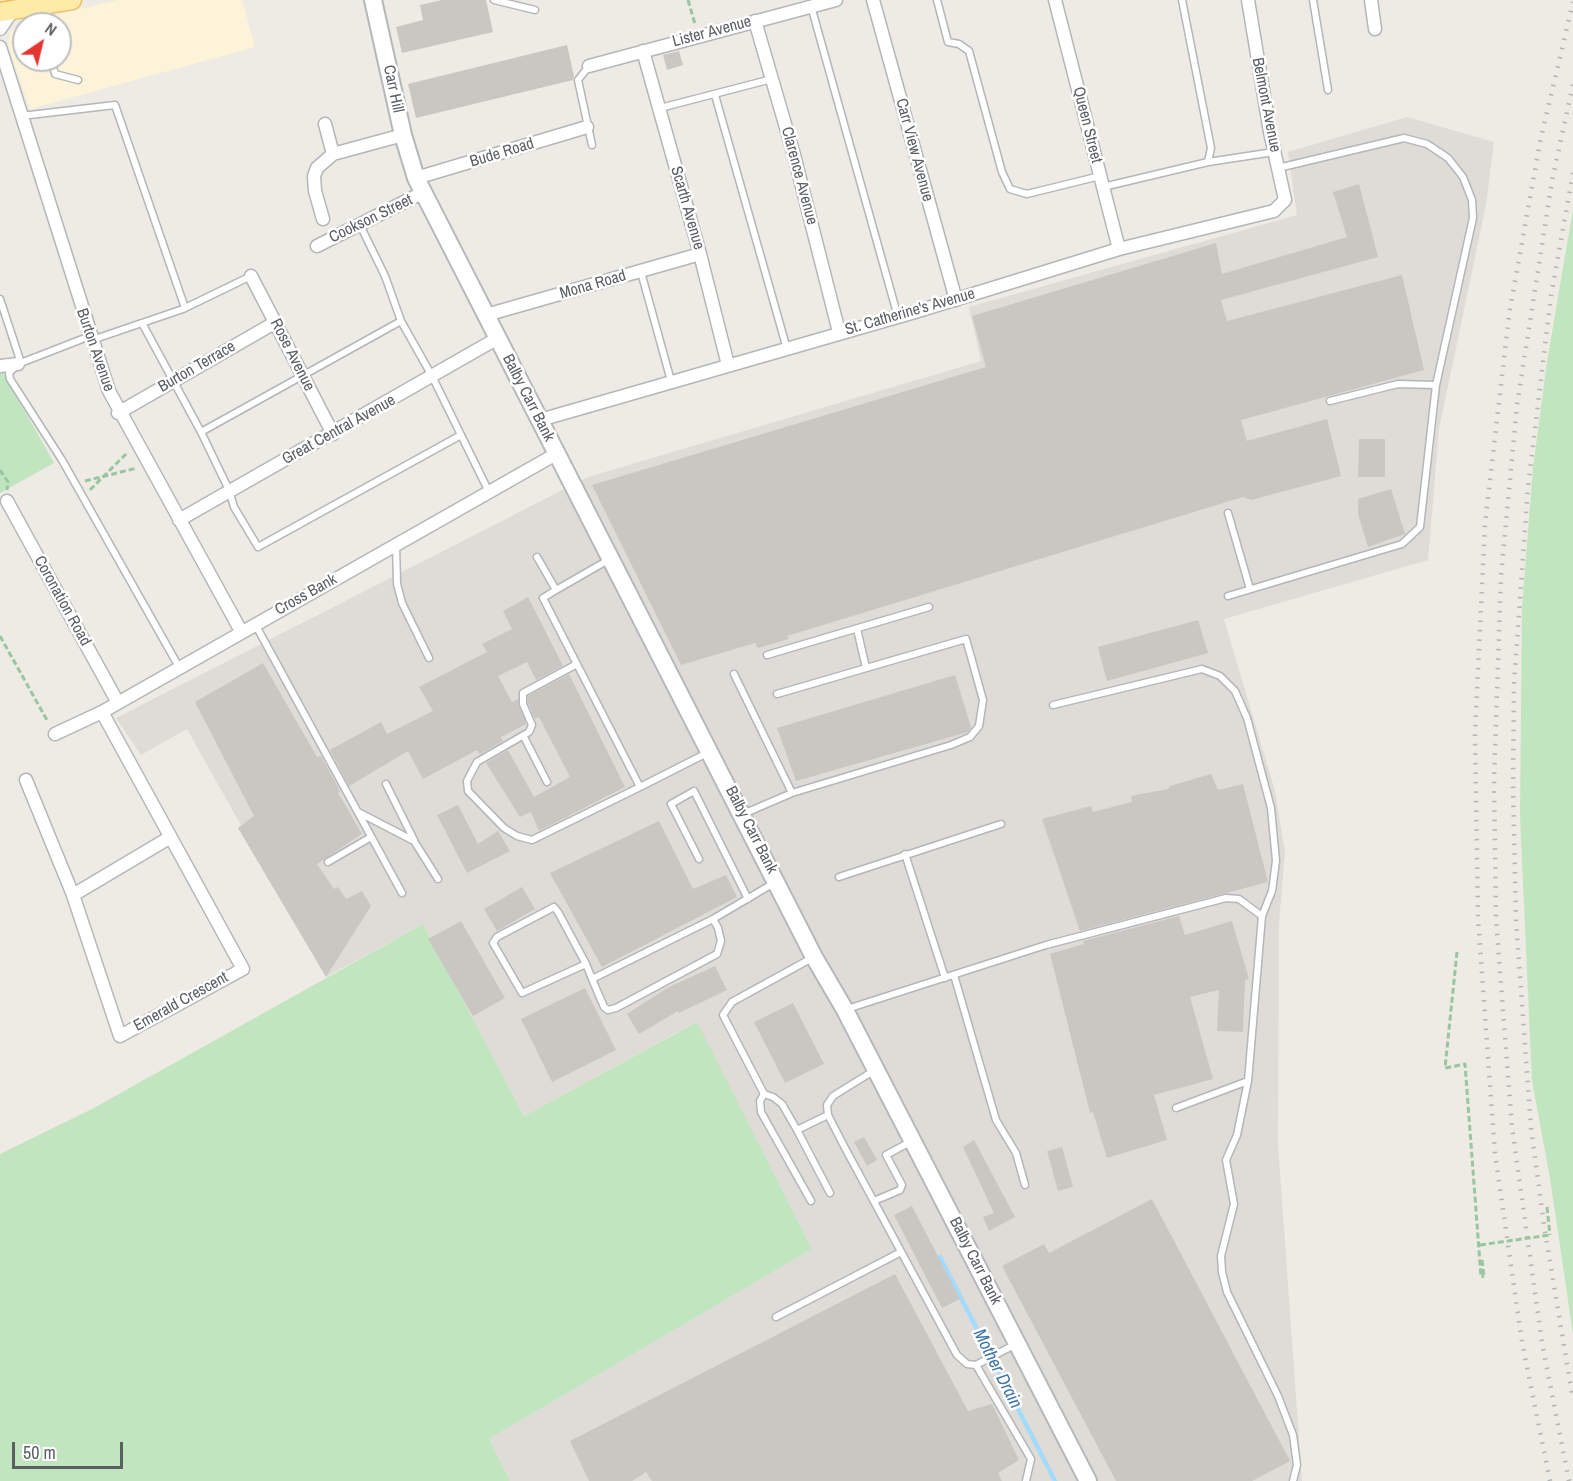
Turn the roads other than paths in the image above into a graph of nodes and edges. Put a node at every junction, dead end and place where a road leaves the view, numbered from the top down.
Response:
1 (72, 0) edge
2 (374, 0) edge
3 (494, 0) edge
4 (836, 0) edge
5 (873, 0) edge
6 (938, 0) edge
7 (1055, 0) edge
8 (1182, 0) edge
9 (1248, 0) edge
10 (1312, 0) edge
11 (1371, 0) edge
12 (47, 6) junction
13 (811, 6) junction
14 (535, 10) dead end
15 (7, 11) edge
16 (48, 12) edge
17 (755, 21) junction
18 (1376, 28) dead end
19 (0, 29) edge
20 (0, 47) edge
21 (643, 51) junction
22 (2, 63) edge
23 (589, 66) joint
24 (54, 72) edge
25 (772, 79) junction
26 (78, 80) dead end
27 (1328, 90) dead end
28 (715, 95) junction
29 (659, 108) junction
30 (21, 116) junction
31 (325, 124) dead end
32 (587, 127) junction
33 (403, 135) junction
34 (592, 145) dead end
35 (1275, 152) junction
36 (333, 154) junction
37 (1208, 162) junction
38 (1278, 168) junction
39 (1102, 181) junction
40 (420, 185) junction
41 (1280, 207) joint
42 (323, 219) dead end
43 (360, 225) junction
44 (317, 246) dead end
45 (1119, 249) junction
46 (700, 254) junction
47 (641, 272) junction
48 (251, 276) joint
49 (0, 299) edge
50 (956, 300) junction
51 (185, 308) junction
52 (486, 315) junction
53 (898, 317) junction
54 (401, 321) junction
55 (276, 322) junction
56 (142, 323) junction
57 (839, 332) junction
58 (91, 338) junction
59 (498, 338) junction
60 (787, 349) junction
61 (19, 364) junction
62 (728, 365) junction
63 (0, 366) edge
64 (302, 375) junction
65 (432, 376) junction
66 (671, 381) junction
67 (172, 382) junction
68 (1436, 385) junction
69 (1330, 401) dead end
70 (118, 412) junction
71 (540, 420) junction
72 (201, 432) junction
73 (333, 434) junction
74 (461, 435) junction
75 (556, 454) junction
76 (229, 490) junction
77 (489, 492) junction
78 (7, 501) road end
79 (1228, 513) dead end
80 (179, 520) junction
81 (396, 544) junction
82 (537, 557) dead end
83 (610, 559) junction
84 (1250, 589) junction
85 (556, 590) junction
86 (1228, 596) dead end
87 (929, 607) dead end
88 (255, 623) junction
89 (857, 628) junction
90 (241, 631) junction
91 (767, 656) dead end
92 (429, 658) dead end
93 (577, 664) junction
94 (179, 667) junction
95 (866, 668) junction
96 (734, 674) dead end
97 (777, 694) dead end
98 (117, 701) junction
99 (1053, 705) dead end
100 (102, 711) junction
101 (55, 734) road end
102 (524, 736) junction
103 (710, 752) junction
104 (26, 780) dead end
105 (547, 782) dead end
106 (386, 784) dead end
107 (640, 787) junction
108 (792, 793) junction
109 (358, 812) junction
110 (742, 814) junction
111 (1001, 824) dead end
112 (371, 837) junction
113 (169, 838) junction
114 (414, 841) junction
115 (905, 854) junction
116 (699, 859) dead end
117 (328, 862) dead end
118 (839, 877) dead end
119 (438, 879) dead end
120 (777, 882) junction
121 (402, 893) dead end
122 (73, 895) junction
123 (748, 899) junction
124 (1262, 916) junction
125 (713, 919) junction
126 (814, 957) junction
127 (586, 964) junction
128 (954, 975) junction
129 (945, 978) junction
130 (592, 979) junction
131 (845, 1010) junction
132 (876, 1069) junction
133 (1248, 1080) junction
134 (764, 1094) junction
135 (1176, 1108) dead end
136 (828, 1115) junction
137 (797, 1130) junction
138 (913, 1141) junction
139 (1025, 1185) dead end
140 (830, 1193) dead end
141 (811, 1201) dead end
142 (874, 1201) junction
143 (901, 1252) junction
144 (776, 1317) dead end
145 (1017, 1343) junction
146 (976, 1365) junction
147 (1026, 1481) edge
148 (1088, 1481) edge
149 (1293, 1481) edge

1 - 12 main road
2 - 33 street, Carr Hill
3 - 14 lane
4 - 13 street, Lister Avenue
5 - 50 street, Carr View Avenue
6 - 39 lane
7 - 39 street, Queen Street
8 - 37 lane
9 - 35 street, Belmont Avenue
10 - 27 lane
11 - 18 street
12 - 15 main road
12 - 16 lane
13 - 17 street, Lister Avenue
13 - 53 lane
15 - 19 street
17 - 21 street, Lister Avenue
17 - 25 street, Clarence Avenue
20 - 22 street, Burton Avenue
21 - 23 street, Lister Avenue
21 - 29 street, Scarth Avenue
22 - 30 street, Burton Avenue
23 - 32 lane
24 - 26 lane
25 - 28 lane
25 - 57 street, Clarence Avenue
28 - 29 lane
28 - 60 lane
29 - 46 street, Scarth Avenue
30 - 51 lane
30 - 58 street, Burton Avenue
31 - 36 street
32 - 34 lane
32 - 40 street, Bude Road
33 - 36 street
33 - 40 street, Carr Hill
35 - 37 lane
35 - 38 street, Belmont Avenue
36 - 42 street
37 - 39 lane
38 - 41 street, Belmont Avenue
38 - 68 lane
39 - 45 street, Queen Street
40 - 43 street, Cookson Street
40 - 52 street, Balby Carr Bank
41 - 45 street, St. Catherine's Avenue
43 - 44 street, Cookson Street
43 - 54 lane
45 - 50 street, St. Catherine's Avenue
46 - 47 street, Mona Road
46 - 62 street, Scarth Avenue
47 - 52 street, Mona Road
47 - 66 lane
48 - 51 lane
48 - 55 street, Rose Avenue
49 - 61 lane
50 - 53 street, St. Catherine's Avenue
51 - 56 lane
52 - 59 street, Balby Carr Bank
53 - 57 street, St. Catherine's Avenue
54 - 64 lane
54 - 65 lane
55 - 64 street, Rose Avenue
55 - 67 street, Burton Terrace
56 - 58 lane
56 - 67 lane
57 - 60 street, St. Catherine's Avenue
58 - 61 lane
58 - 70 street, Burton Avenue
59 - 65 street, Great Central Avenue
59 - 71 street, Balby Carr Bank
60 - 62 street, St. Catherine's Avenue
61 - 63 street
61 - 94 lane
62 - 66 street, St. Catherine's Avenue
64 - 72 lane
64 - 73 street, Rose Avenue
65 - 73 street, Great Central Avenue
65 - 74 lane
66 - 71 street, St. Catherine's Avenue
67 - 70 street, Burton Terrace
67 - 72 lane
68 - 69 lane
68 - 84 lane
70 - 80 street, Burton Avenue
71 - 75 street, Balby Carr Bank
72 - 76 lane
73 - 76 street, Great Central Avenue
74 - 76 lane
74 - 77 lane
75 - 77 street, Cross Bank
75 - 83 street, Balby Carr Bank
76 - 80 street, Great Central Avenue
77 - 81 street, Cross Bank
78 - 98 street, Coronation Road
79 - 84 lane
80 - 90 street, Burton Avenue
81 - 88 street, Cross Bank
81 - 92 lane
82 - 85 lane
83 - 85 lane
83 - 103 street, Balby Carr Bank
84 - 86 lane
85 - 93 lane
87 - 89 lane
88 - 90 street, Cross Bank
88 - 109 lane
89 - 91 lane
89 - 95 lane
90 - 94 street, Cross Bank
93 - 102 lane
93 - 107 lane
94 - 98 street, Cross Bank
95 - 97 lane
95 - 108 lane
96 - 108 lane
98 - 100 street, Cross Bank
99 - 124 lane
100 - 101 street, Cross Bank
100 - 113 street, Emerald Crescent
102 - 105 lane
102 - 107 lane
103 - 107 lane
103 - 110 street, Balby Carr Bank
104 - 122 street, Emerald Crescent
106 - 114 lane
108 - 110 lane
109 - 112 lane
109 - 114 lane
110 - 120 street, Balby Carr Bank
111 - 115 lane
112 - 117 lane
112 - 121 lane
113 - 122 street
113 - 122 street, Emerald Crescent
114 - 119 lane
115 - 118 lane
115 - 129 lane
116 - 123 lane
120 - 123 lane
120 - 126 street, Balby Carr Bank
123 - 125 lane
124 - 128 lane
124 - 133 lane
125 - 130 lane
125 - 130 lane
126 - 131 street, Balby Carr Bank
126 - 134 lane
127 - 127 lane
127 - 130 lane
128 - 129 lane
128 - 139 lane
129 - 131 lane
131 - 132 street, Balby Carr Bank
132 - 136 lane
132 - 138 street, Balby Carr Bank
133 - 135 lane
133 - 149 lane
134 - 137 lane
134 - 141 lane
136 - 137 lane
136 - 142 lane
137 - 140 lane
138 - 142 lane
138 - 145 street, Balby Carr Bank
142 - 143 lane
143 - 144 lane
143 - 146 lane
145 - 146 lane
145 - 148 street, Balby Carr Bank
146 - 147 lane

